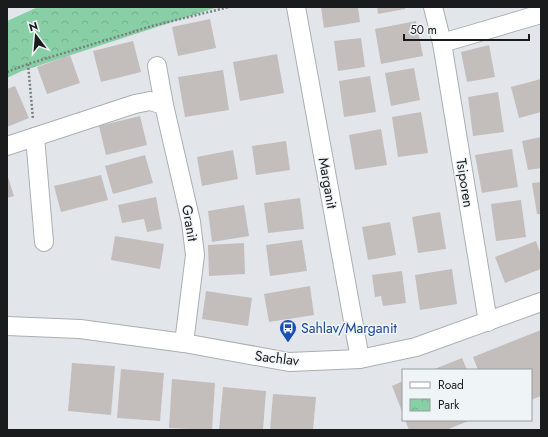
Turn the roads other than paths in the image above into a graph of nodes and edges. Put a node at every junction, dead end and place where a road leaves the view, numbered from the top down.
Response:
1 (296, 7) edge
2 (434, 7) edge
3 (541, 14) edge
4 (442, 43) junction
5 (156, 66) dead end
6 (164, 105) junction
7 (34, 137) junction
8 (7, 146) edge
9 (44, 242) dead end
10 (541, 302) edge
11 (488, 322) junction
12 (7, 326) edge
13 (184, 343) junction
14 (360, 358) junction

1 - 14 street, Marganit
2 - 4 street, Tsiporen
3 - 4 street
4 - 11 street, Tsiporen
5 - 6 street, Granit
6 - 7 street
6 - 13 street, Granit
7 - 8 street
7 - 9 street
10 - 11 street, Sachlav
11 - 14 street, Sachlav
12 - 13 street, Sachlav
13 - 14 street, Sachlav

